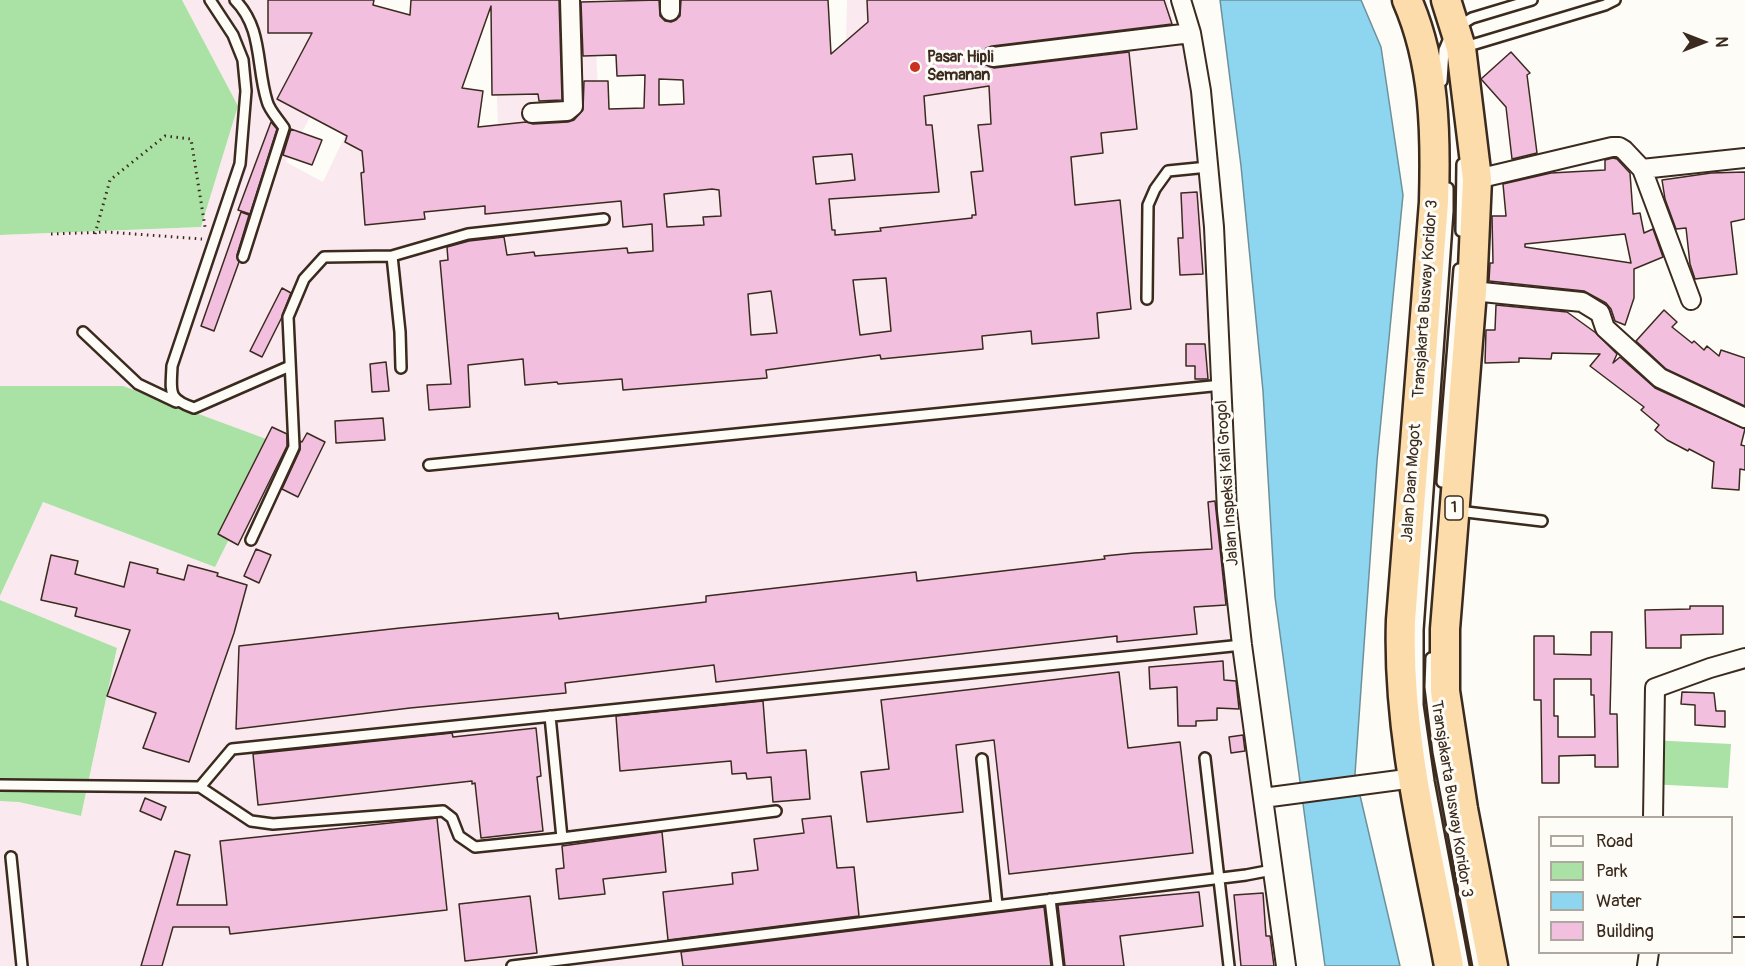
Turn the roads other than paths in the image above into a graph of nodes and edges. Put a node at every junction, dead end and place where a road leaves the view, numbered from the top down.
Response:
1 (210, 0) edge
2 (235, 0) edge
3 (570, 0) edge
4 (1181, 0) edge
5 (1446, 0) edge
6 (1532, 0) edge
7 (1615, 0) edge
8 (1411, 8) edge
9 (1191, 33) junction
10 (1453, 45) junction
11 (993, 57) dead end
12 (1437, 94) junction
13 (532, 113) dead end
14 (1745, 158) edge
15 (1208, 167) junction
16 (1469, 168) junction
17 (1641, 169) junction
18 (1448, 177) dead end
19 (604, 219) dead end
20 (1461, 243) dead end
21 (392, 256) junction
22 (243, 257) dead end
23 (1460, 264) dead end
24 (1472, 291) junction
25 (1147, 299) dead end
26 (1690, 300) dead end
27 (83, 332) dead end
28 (290, 366) junction
29 (401, 369) dead end
30 (1222, 385) junction
31 (177, 402) junction
32 (1745, 417) edge
33 (429, 465) dead end
34 (1448, 498) junction
35 (1542, 521) dead end
36 (251, 540) dead end
37 (1242, 645) junction
38 (1431, 653) dead end
39 (1745, 658) edge
40 (550, 716) junction
41 (1205, 758) dead end
42 (982, 759) dead end
43 (1409, 779) junction
44 (0, 785) edge
45 (200, 787) junction
46 (1267, 797) junction
47 (776, 811) dead end
48 (1653, 816) edge
49 (562, 838) junction
50 (11, 857) dead end
51 (1272, 870) junction
52 (1220, 878) junction
53 (1050, 898) junction
54 (997, 905) junction
55 (22, 966) edge
56 (517, 966) edge
57 (1058, 966) edge
58 (1229, 966) edge
59 (1286, 966) edge
60 (1449, 966) edge
61 (1464, 966) edge
62 (1478, 966) edge
63 (1493, 966) edge

1 - 31 lane
2 - 22 lane
3 - 13 street
4 - 9 street, Jalan Inspeksi Kali Grogol
5 - 10 highway, 1
6 - 10 lane
7 - 10 lane
8 - 10 highway
8 - 12 highway, Jalan Daan Mogot
9 - 11 street
9 - 15 street, Jalan Inspeksi Kali Grogol
10 - 12 highway
10 - 16 highway, 1
12 - 43 highway, Jalan Daan Mogot
14 - 17 street
15 - 25 lane
15 - 30 street, Jalan Inspeksi Kali Grogol
16 - 17 street
16 - 20 lane, Transjakarta Busway Koridor 3
16 - 24 highway, 1
17 - 26 street
18 - 61 lane, Transjakarta Busway Koridor 3
19 - 21 lane
21 - 28 lane
21 - 29 lane
23 - 34 lane, Transjakarta Busway Koridor 3
24 - 32 street
24 - 34 highway, 1
27 - 31 lane
28 - 31 lane
28 - 36 lane
30 - 33 lane
30 - 37 street, Jalan Inspeksi Kali Grogol
34 - 35 lane
34 - 63 highway, 1
37 - 40 lane
37 - 46 street, Jalan Inspeksi Kali Grogol
38 - 62 lane, Transjakarta Busway Koridor 3
39 - 48 street
40 - 45 lane
40 - 49 lane
41 - 52 lane
42 - 54 lane
43 - 46 street
43 - 60 highway, Jalan Daan Mogot
44 - 45 lane
45 - 49 lane
46 - 51 street, Jalan Inspeksi Kali Grogol
47 - 49 lane
50 - 55 lane
51 - 52 lane
51 - 59 street, Jalan Inspeksi Kali Grogol
52 - 53 lane
52 - 58 lane
53 - 54 lane
53 - 57 lane
54 - 56 lane

